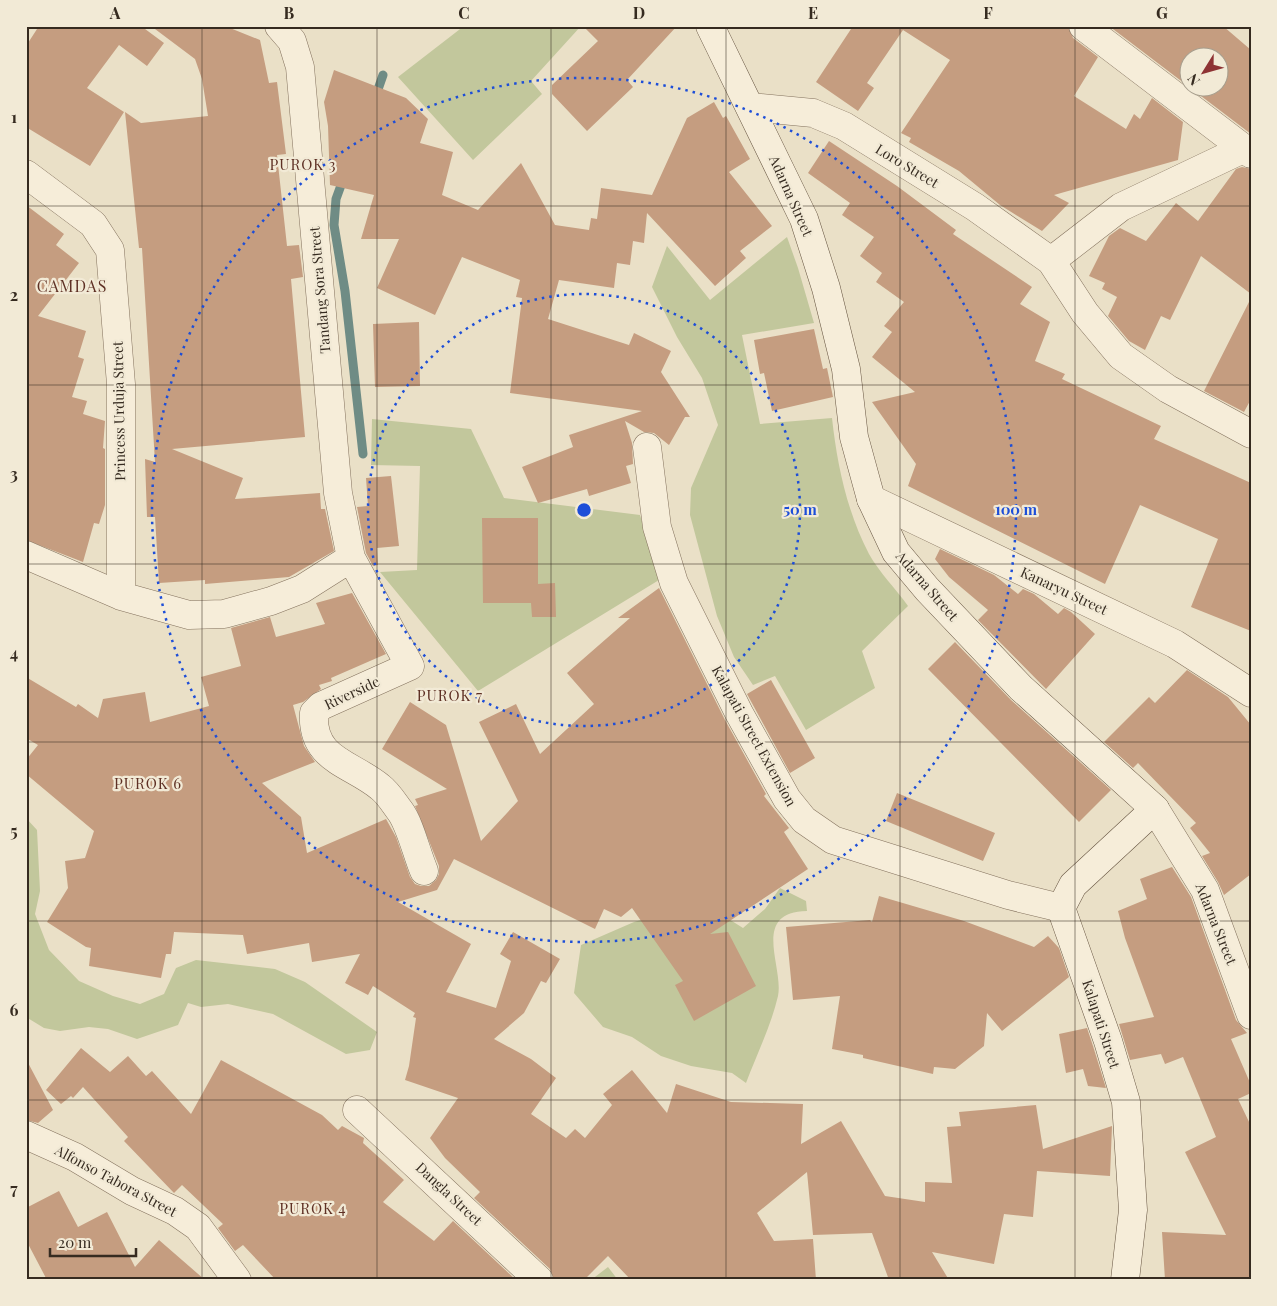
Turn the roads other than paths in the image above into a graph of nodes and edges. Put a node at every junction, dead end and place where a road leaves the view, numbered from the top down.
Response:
1 (279, 26) edge
2 (710, 26) edge
3 (1083, 26) edge
4 (750, 106) junction
5 (1247, 152) edge
6 (26, 174) edge
7 (1051, 261) junction
8 (1251, 434) edge
9 (646, 447) dead end
10 (871, 499) junction
11 (26, 555) edge
12 (351, 558) junction
13 (121, 596) junction
14 (1251, 693) edge
15 (1155, 808) junction
16 (424, 872) dead end
17 (1061, 908) junction
18 (1251, 1015) edge
19 (356, 1110) dead end
20 (26, 1135) edge
21 (237, 1280) edge
22 (539, 1280) edge
23 (1125, 1280) edge

1 - 12 street, Tandang Sora Street
2 - 4 street, Adarna Street
3 - 5 street
4 - 7 street, Loro Street
4 - 10 street, Adarna Street
5 - 7 street
6 - 13 street, Princess Urduja Street
7 - 8 street, Loro Street
9 - 17 street, Kalapati Street Extension
10 - 14 street, Kanaryu Street
10 - 15 street, Adarna Street
11 - 13 street
12 - 13 street
12 - 16 street, Riverside
15 - 17 street
15 - 18 street, Adarna Street
17 - 23 street, Kalapati Street
19 - 22 street, Dangla Street
20 - 21 street, Alfonso Tabora Street

